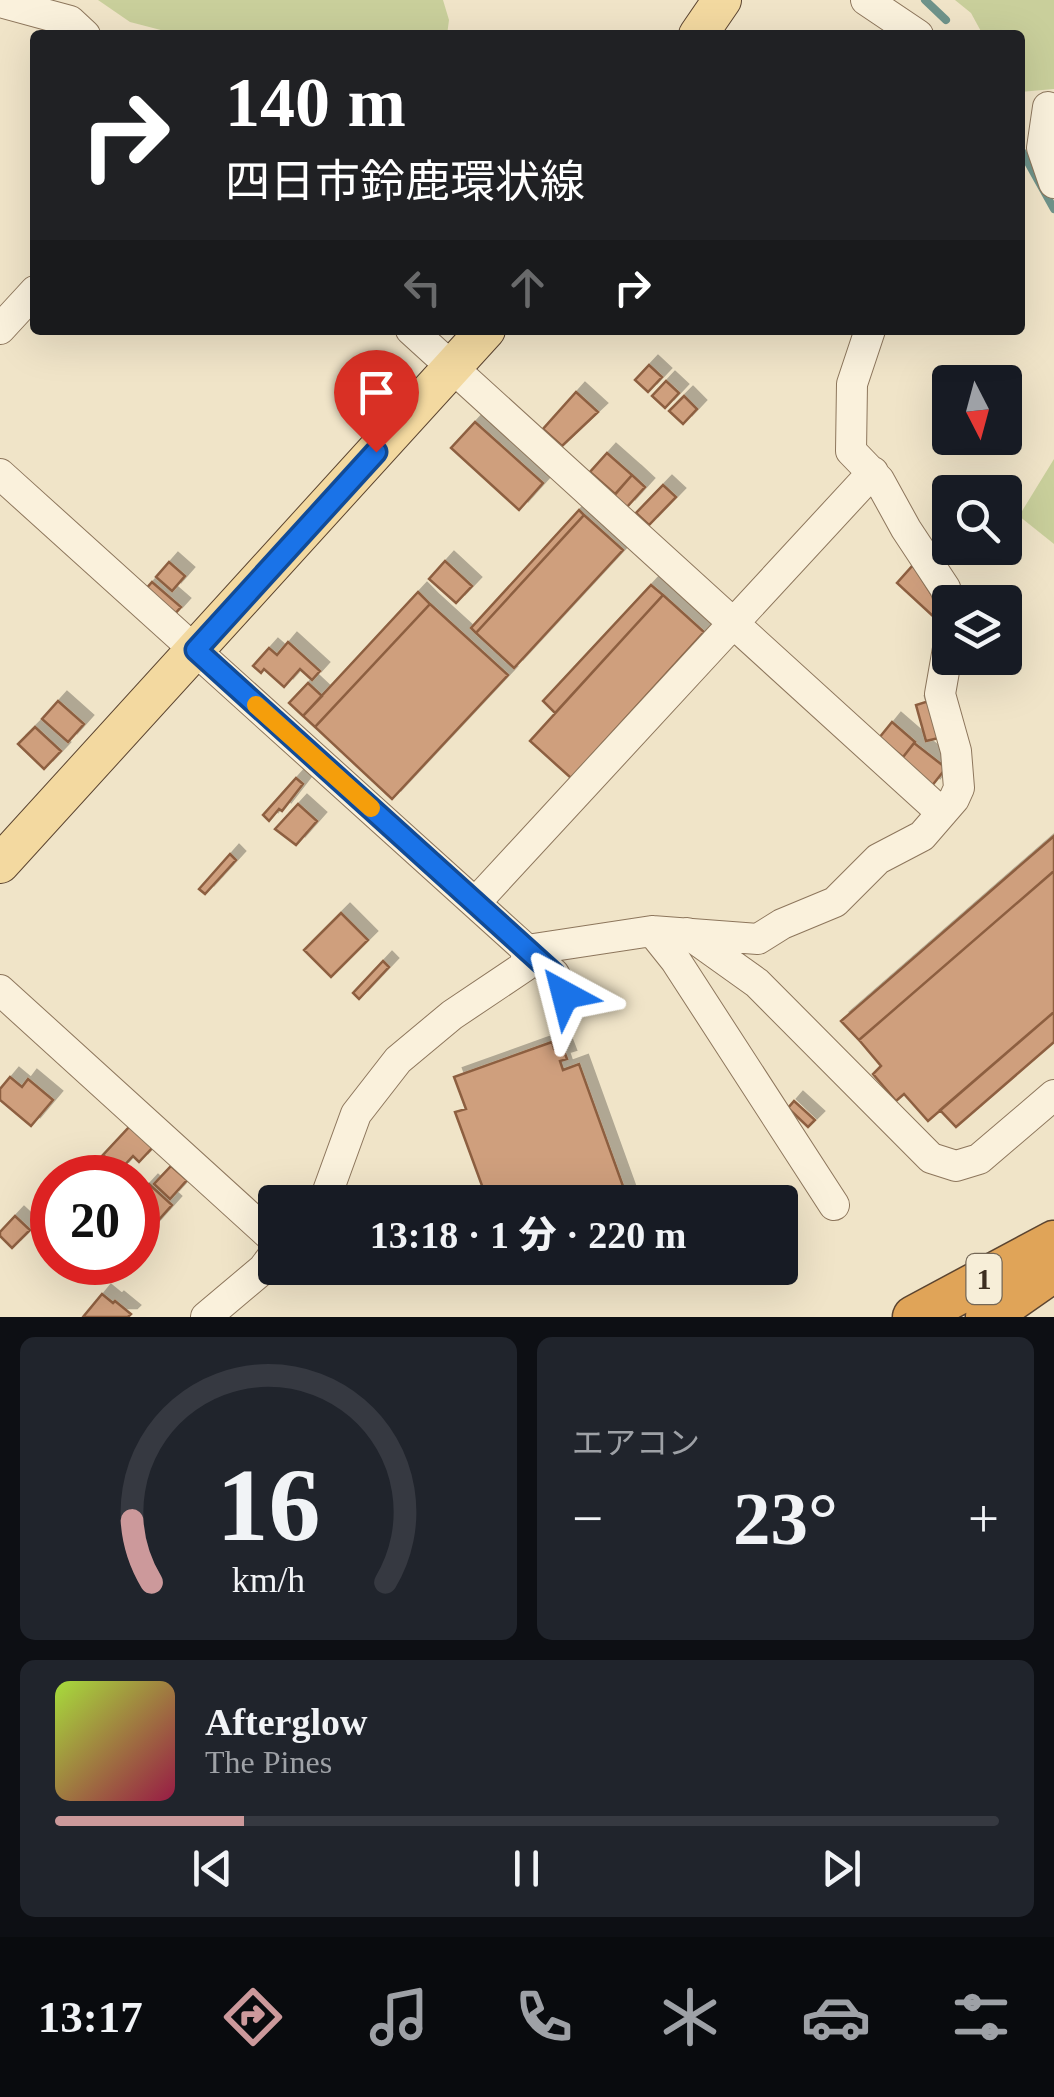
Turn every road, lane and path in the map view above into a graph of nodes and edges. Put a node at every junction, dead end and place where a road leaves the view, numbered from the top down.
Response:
1 (722, 0) edge
2 (866, 0) edge
3 (0, 2) edge
4 (79, 30) edge
5 (701, 30) edge
6 (911, 30) edge
7 (1041, 105) edge
8 (1054, 183) edge
9 (30, 296) edge
10 (0, 329) edge
11 (417, 335) edge
12 (482, 335) edge
13 (868, 335) edge
14 (453, 368) junction
15 (873, 472) junction
16 (0, 474) edge
17 (943, 585) edge
18 (734, 624) junction
19 (196, 650) junction
20 (943, 675) edge
21 (942, 812) junction
22 (0, 864) edge
23 (474, 902) junction
24 (652, 931) junction
25 (685, 932) junction
26 (527, 950) junction
27 (0, 990) edge
28 (565, 995) dead end
29 (1054, 1095) edge
30 (330, 1185) edge
31 (834, 1205) dead end
32 (258, 1225) edge
33 (1054, 1242) edge
34 (1054, 1270) edge
35 (258, 1273) edge
36 (1054, 1281) edge
37 (206, 1317) edge
38 (914, 1317) edge
39 (987, 1317) edge
40 (1006, 1317) edge

1 - 5 main road
2 - 6 street
3 - 4 street
7 - 8 street
9 - 10 street
11 - 14 street
12 - 14 main road
13 - 15 street
14 - 18 street
14 - 19 main road
15 - 17 street
15 - 18 street
16 - 19 street
18 - 21 street
18 - 23 street
19 - 22 main road
19 - 23 street
20 - 21 street
21 - 25 street
23 - 26 street
24 - 25 street
24 - 26 street
24 - 31 street
25 - 29 street
26 - 28 street
26 - 30 street
27 - 32 street
33 - 38 highway, 1
34 - 39 highway, 1
35 - 37 street
36 - 40 highway, 1

